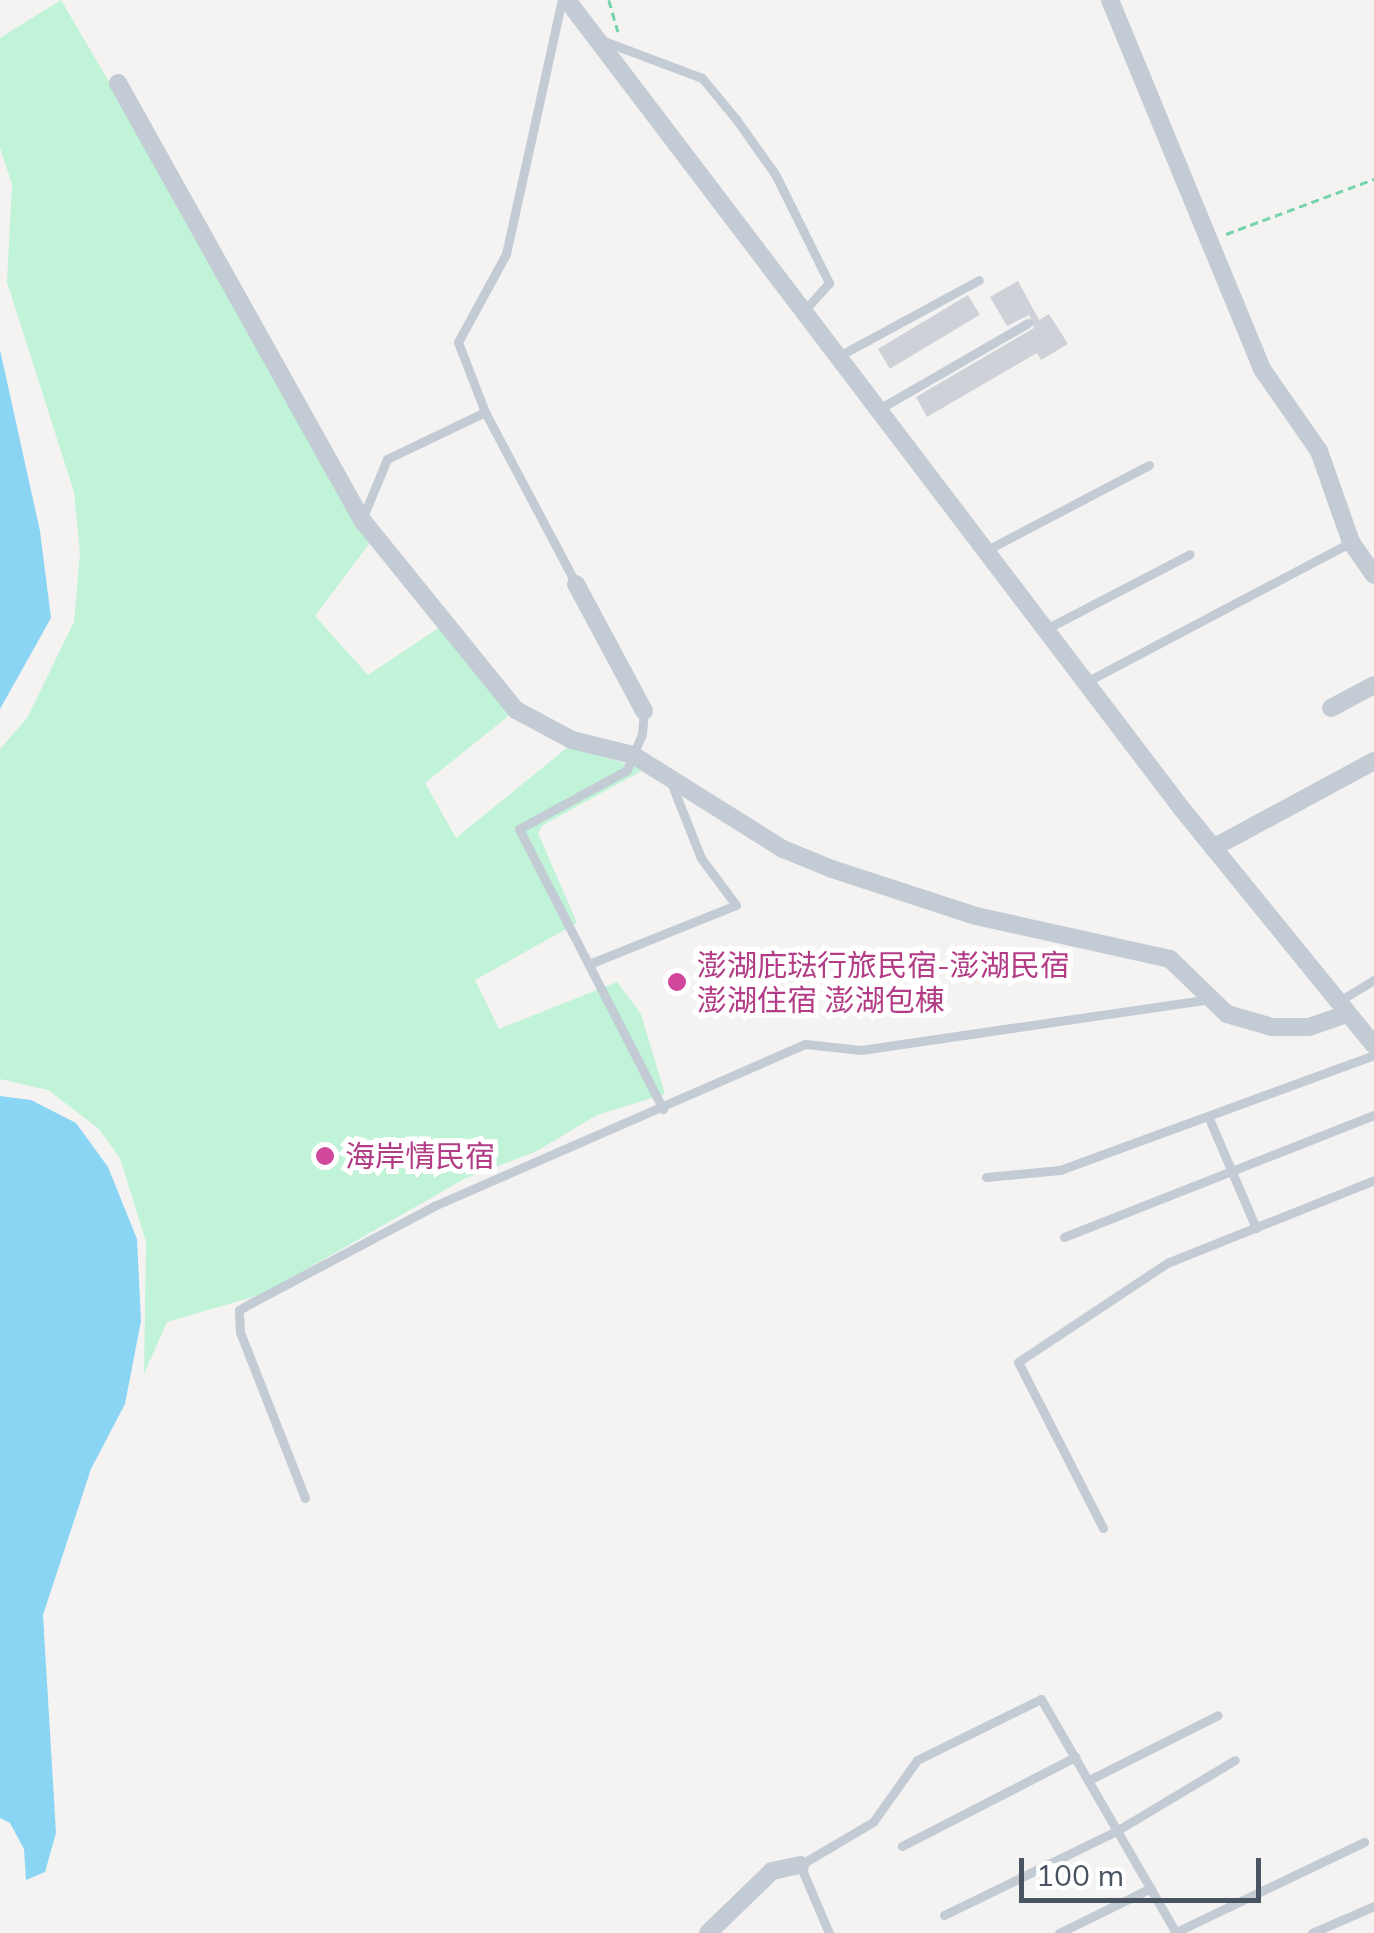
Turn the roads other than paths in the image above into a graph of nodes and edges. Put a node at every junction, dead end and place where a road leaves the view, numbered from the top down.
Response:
1 (565, 0) edge
2 (1110, 0) edge
3 (598, 39) junction
4 (118, 83) dead end
5 (979, 280) dead end
6 (804, 312) junction
7 (1028, 323) dead end
8 (836, 357) junction
9 (879, 409) junction
10 (485, 412) junction
11 (1149, 465) dead end
12 (362, 520) junction
13 (1351, 542) junction
14 (988, 550) junction
15 (1190, 554) dead end
16 (1374, 575) edge
17 (576, 584) joint
18 (1046, 629) junction
19 (1086, 682) junction
20 (1374, 685) edge
21 (1331, 708) dead end
22 (644, 711) joint
23 (633, 755) junction
24 (1374, 761) edge
25 (667, 773) junction
26 (1213, 848) junction
27 (589, 964) junction
28 (1374, 980) edge
29 (1210, 999) junction
30 (1343, 1008) junction
31 (1374, 1045) edge
32 (1374, 1055) edge
33 (663, 1110) junction
34 (1374, 1115) edge
35 (1208, 1116) junction
36 (1229, 1172) junction
37 (986, 1177) dead end
38 (1374, 1180) edge
39 (1256, 1228) junction
40 (1064, 1236) dead end
41 (305, 1498) dead end
42 (1103, 1528) dead end
43 (1218, 1715) dead end
44 (1076, 1757) junction
45 (1235, 1760) dead end
46 (1089, 1780) junction
47 (1118, 1830) junction
48 (1364, 1842) dead end
49 (902, 1846) dead end
50 (800, 1865) junction
51 (1151, 1888) junction
52 (1374, 1906) edge
53 (944, 1915) dead end
54 (708, 1933) edge
55 (830, 1933) edge
56 (1059, 1933) edge
57 (1175, 1933) edge
58 (1312, 1933) edge

1 - 3 street
1 - 10 lane
2 - 13 street
3 - 6 street
3 - 6 lane
4 - 12 street
5 - 8 lane
6 - 8 street
7 - 9 lane
8 - 9 street
9 - 14 street
10 - 12 lane
10 - 17 lane
11 - 14 lane
12 - 23 street
13 - 16 street
13 - 19 lane
14 - 18 street
15 - 18 lane
17 - 22 street
18 - 19 street
19 - 26 street
20 - 21 street
22 - 23 lane
23 - 25 street
23 - 27 lane
24 - 26 street
25 - 27 lane
25 - 29 street
26 - 30 street
27 - 33 lane
28 - 30 lane
29 - 30 street
29 - 33 lane
30 - 31 street
32 - 35 lane
33 - 41 lane
34 - 36 lane
35 - 36 lane
35 - 37 lane
36 - 39 lane
36 - 40 lane
38 - 39 lane
39 - 42 lane
43 - 46 lane
44 - 46 lane
44 - 49 lane
44 - 50 lane
45 - 47 lane
46 - 47 lane
47 - 51 lane
47 - 53 lane
48 - 57 lane
50 - 54 street
50 - 55 lane
51 - 56 lane
51 - 57 lane
52 - 58 lane

